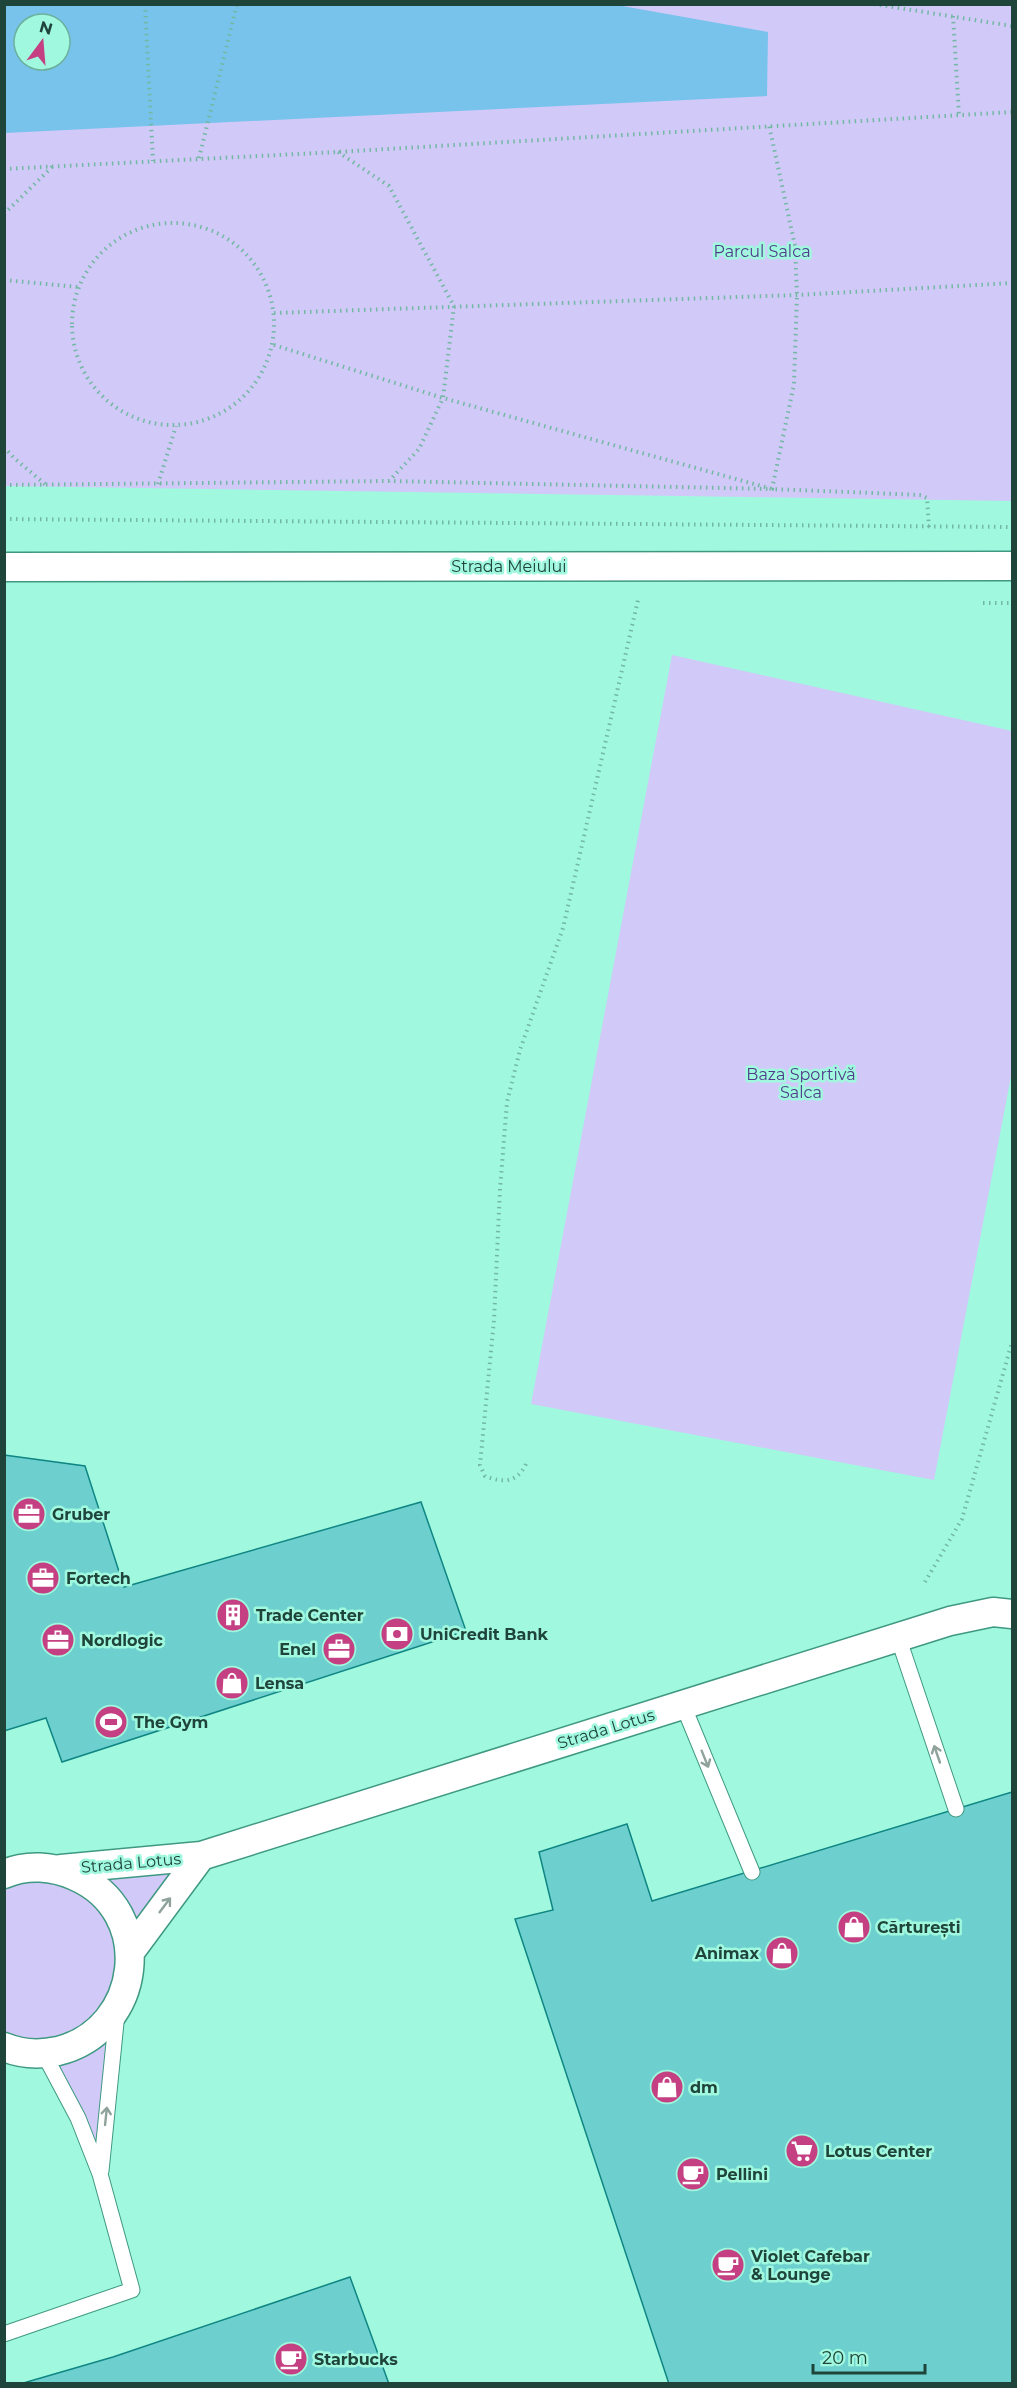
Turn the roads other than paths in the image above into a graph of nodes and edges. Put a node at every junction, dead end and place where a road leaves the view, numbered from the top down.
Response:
1 (1012, 566) edge
2 (4, 567) edge
3 (1012, 1614) edge
4 (898, 1637) junction
5 (683, 1705) junction
6 (956, 1809) dead end
7 (201, 1856) junction
8 (61, 1869) junction
9 (752, 1872) dead end
10 (4, 1874) edge
11 (130, 1952) junction
12 (118, 2008) junction
13 (8, 2050) edge
14 (44, 2054) junction
15 (100, 2174) junction
16 (4, 2334) edge

1 - 2 street, Strada Meiului
3 - 4 street, Strada Lotus
4 - 5 street, Strada Lotus
6 -> 4 lane
5 - 7 street, Strada Lotus
5 -> 9 lane
7 - 8 street, Strada Lotus
11 -> 7 street, Strada Lotus
8 - 10 street, Strada Lotus
8 - 11 street, Strada Lotus
11 - 12 street, Strada Lotus
12 - 14 street, Strada Lotus
15 -> 12 lane
13 - 14 street, Strada Lotus
14 - 15 lane
15 - 16 lane

